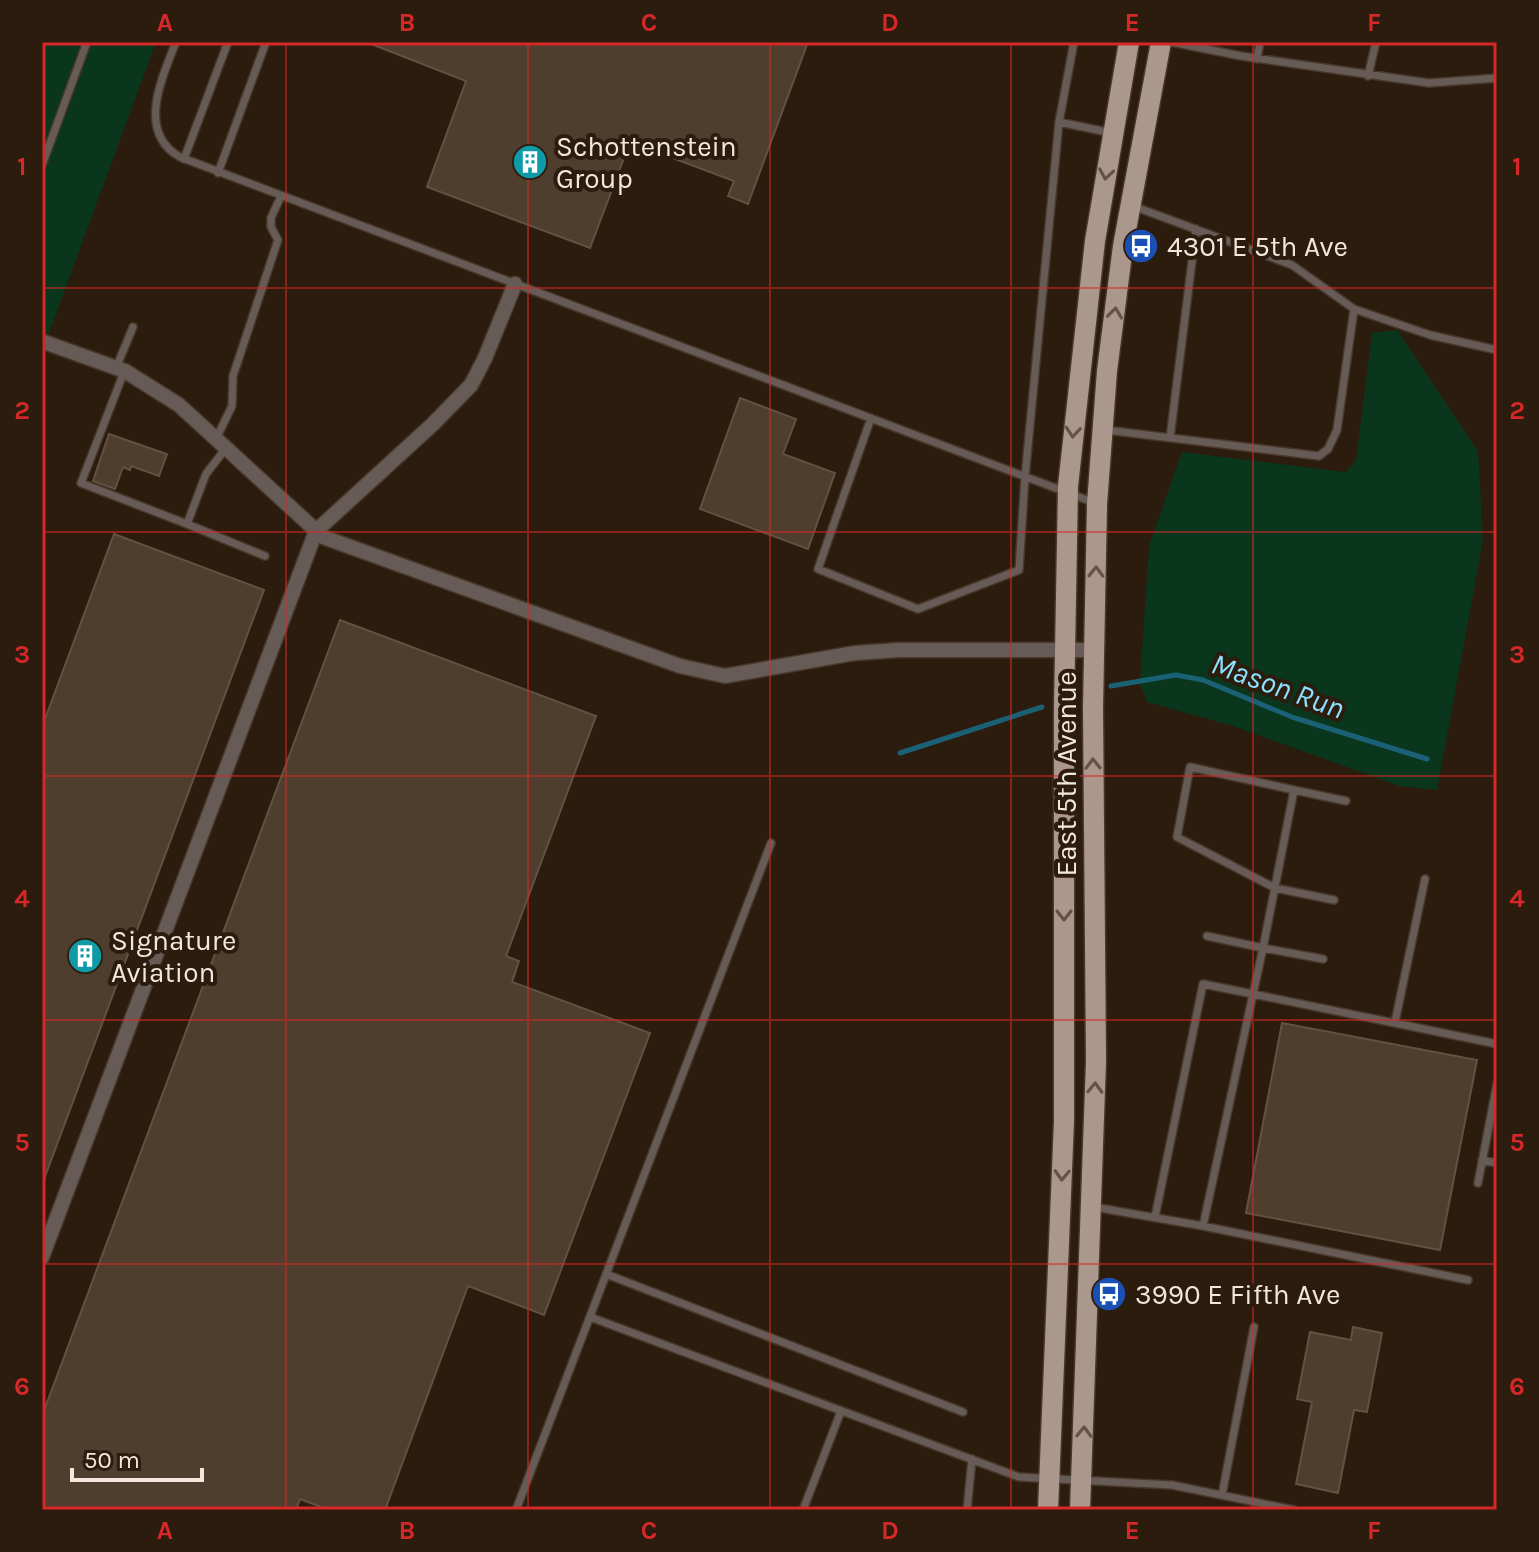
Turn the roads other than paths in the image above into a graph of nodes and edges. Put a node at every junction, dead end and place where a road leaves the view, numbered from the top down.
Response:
1 (87, 42) edge
2 (176, 42) edge
3 (228, 42) edge
4 (266, 42) edge
5 (1074, 42) edge
6 (1129, 42) edge
7 (1161, 42) edge
8 (1171, 42) edge
9 (1260, 42) edge
10 (1376, 42) edge
11 (1257, 59) junction
12 (1368, 76) junction
13 (1497, 78) edge
14 (1059, 122) junction
15 (1112, 133) junction
16 (184, 159) junction
17 (42, 165) edge
18 (218, 173) junction
19 (281, 196) junction
20 (1130, 205) junction
21 (1196, 229) junction
22 (515, 284) junction
23 (1354, 309) junction
24 (133, 327) dead end
25 (44, 342) dead end
26 (1497, 350) edge
27 (120, 370) junction
28 (871, 418) junction
29 (1104, 430) junction
30 (1170, 438) junction
31 (221, 443) junction
32 (1025, 477) junction
33 (1068, 493) junction
34 (1097, 504) junction
35 (187, 524) junction
36 (316, 531) junction
37 (265, 556) dead end
38 (1064, 650) junction
39 (1094, 650) junction
40 (1294, 790) junction
41 (1346, 801) dead end
42 (771, 843) dead end
43 (1425, 879) dead end
44 (1275, 888) junction
45 (1334, 900) dead end
46 (1207, 936) dead end
47 (1263, 948) junction
48 (1323, 959) dead end
49 (1253, 994) junction
50 (1395, 1022) junction
51 (1497, 1044) edge
52 (1497, 1084) edge
53 (1482, 1160) junction
54 (1497, 1163) edge
55 (1478, 1183) dead end
56 (1092, 1207) junction
57 (1155, 1217) junction
58 (1203, 1226) junction
59 (42, 1257) edge
60 (606, 1274) junction
61 (1468, 1280) dead end
62 (590, 1317) junction
63 (1254, 1327) dead end
64 (841, 1411) junction
65 (963, 1412) dead end
66 (972, 1459) junction
67 (1051, 1478) junction
68 (1083, 1479) junction
69 (1222, 1495) junction
70 (516, 1510) edge
71 (803, 1510) edge
72 (967, 1510) edge
73 (1048, 1510) edge
74 (1080, 1510) edge
75 (1294, 1510) edge

1 - 17 lane
2 - 16 lane
3 - 16 lane
4 - 18 lane
5 - 14 lane
6 - 15 main road, East 5th Avenue
7 - 20 main road, East 5th Avenue
8 - 11 lane
9 - 11 lane
10 - 12 lane
11 - 12 lane
12 - 13 lane
14 - 15 lane
14 - 32 lane
15 -> 33 main road, East 5th Avenue
16 - 18 lane
18 - 19 lane
19 - 22 lane
19 - 31 lane
20 - 21 lane
29 -> 20 main road, East 5th Avenue
21 - 23 lane
21 - 30 lane
22 - 28 lane
22 - 36 street
23 - 26 lane
23 - 30 lane
24 - 27 lane
25 - 27 street
27 - 31 street
27 - 35 lane
28 - 32 lane
28 - 32 lane
29 - 30 lane
29 - 34 main road, East 5th Avenue
31 - 35 lane
31 - 36 street
32 - 33 lane
33 - 34 lane
33 - 38 main road, East 5th Avenue
39 -> 34 main road, East 5th Avenue
35 - 37 lane
36 - 38 street
36 - 59 street
38 - 39 street
38 -> 67 main road, East 5th Avenue
56 -> 39 main road, East 5th Avenue
40 - 41 lane
40 - 44 lane
40 - 44 lane
42 - 60 lane
43 - 50 lane
44 - 45 lane
44 - 47 lane
46 - 47 lane
47 - 48 lane
47 - 49 lane
49 - 50 lane
49 - 57 lane
49 - 58 lane
50 - 51 lane
52 - 53 lane
53 - 54 lane
53 - 55 lane
56 - 57 lane
68 -> 56 main road, East 5th Avenue
57 - 58 lane
58 - 61 lane
60 - 62 lane
60 - 65 lane
62 - 64 lane
62 - 70 lane
63 - 69 lane
64 - 66 lane
64 - 71 lane
66 - 67 lane
66 - 72 lane
67 - 68 lane
67 - 73 main road, East 5th Avenue
68 - 69 lane
68 - 74 main road, East 5th Avenue
69 - 75 lane

